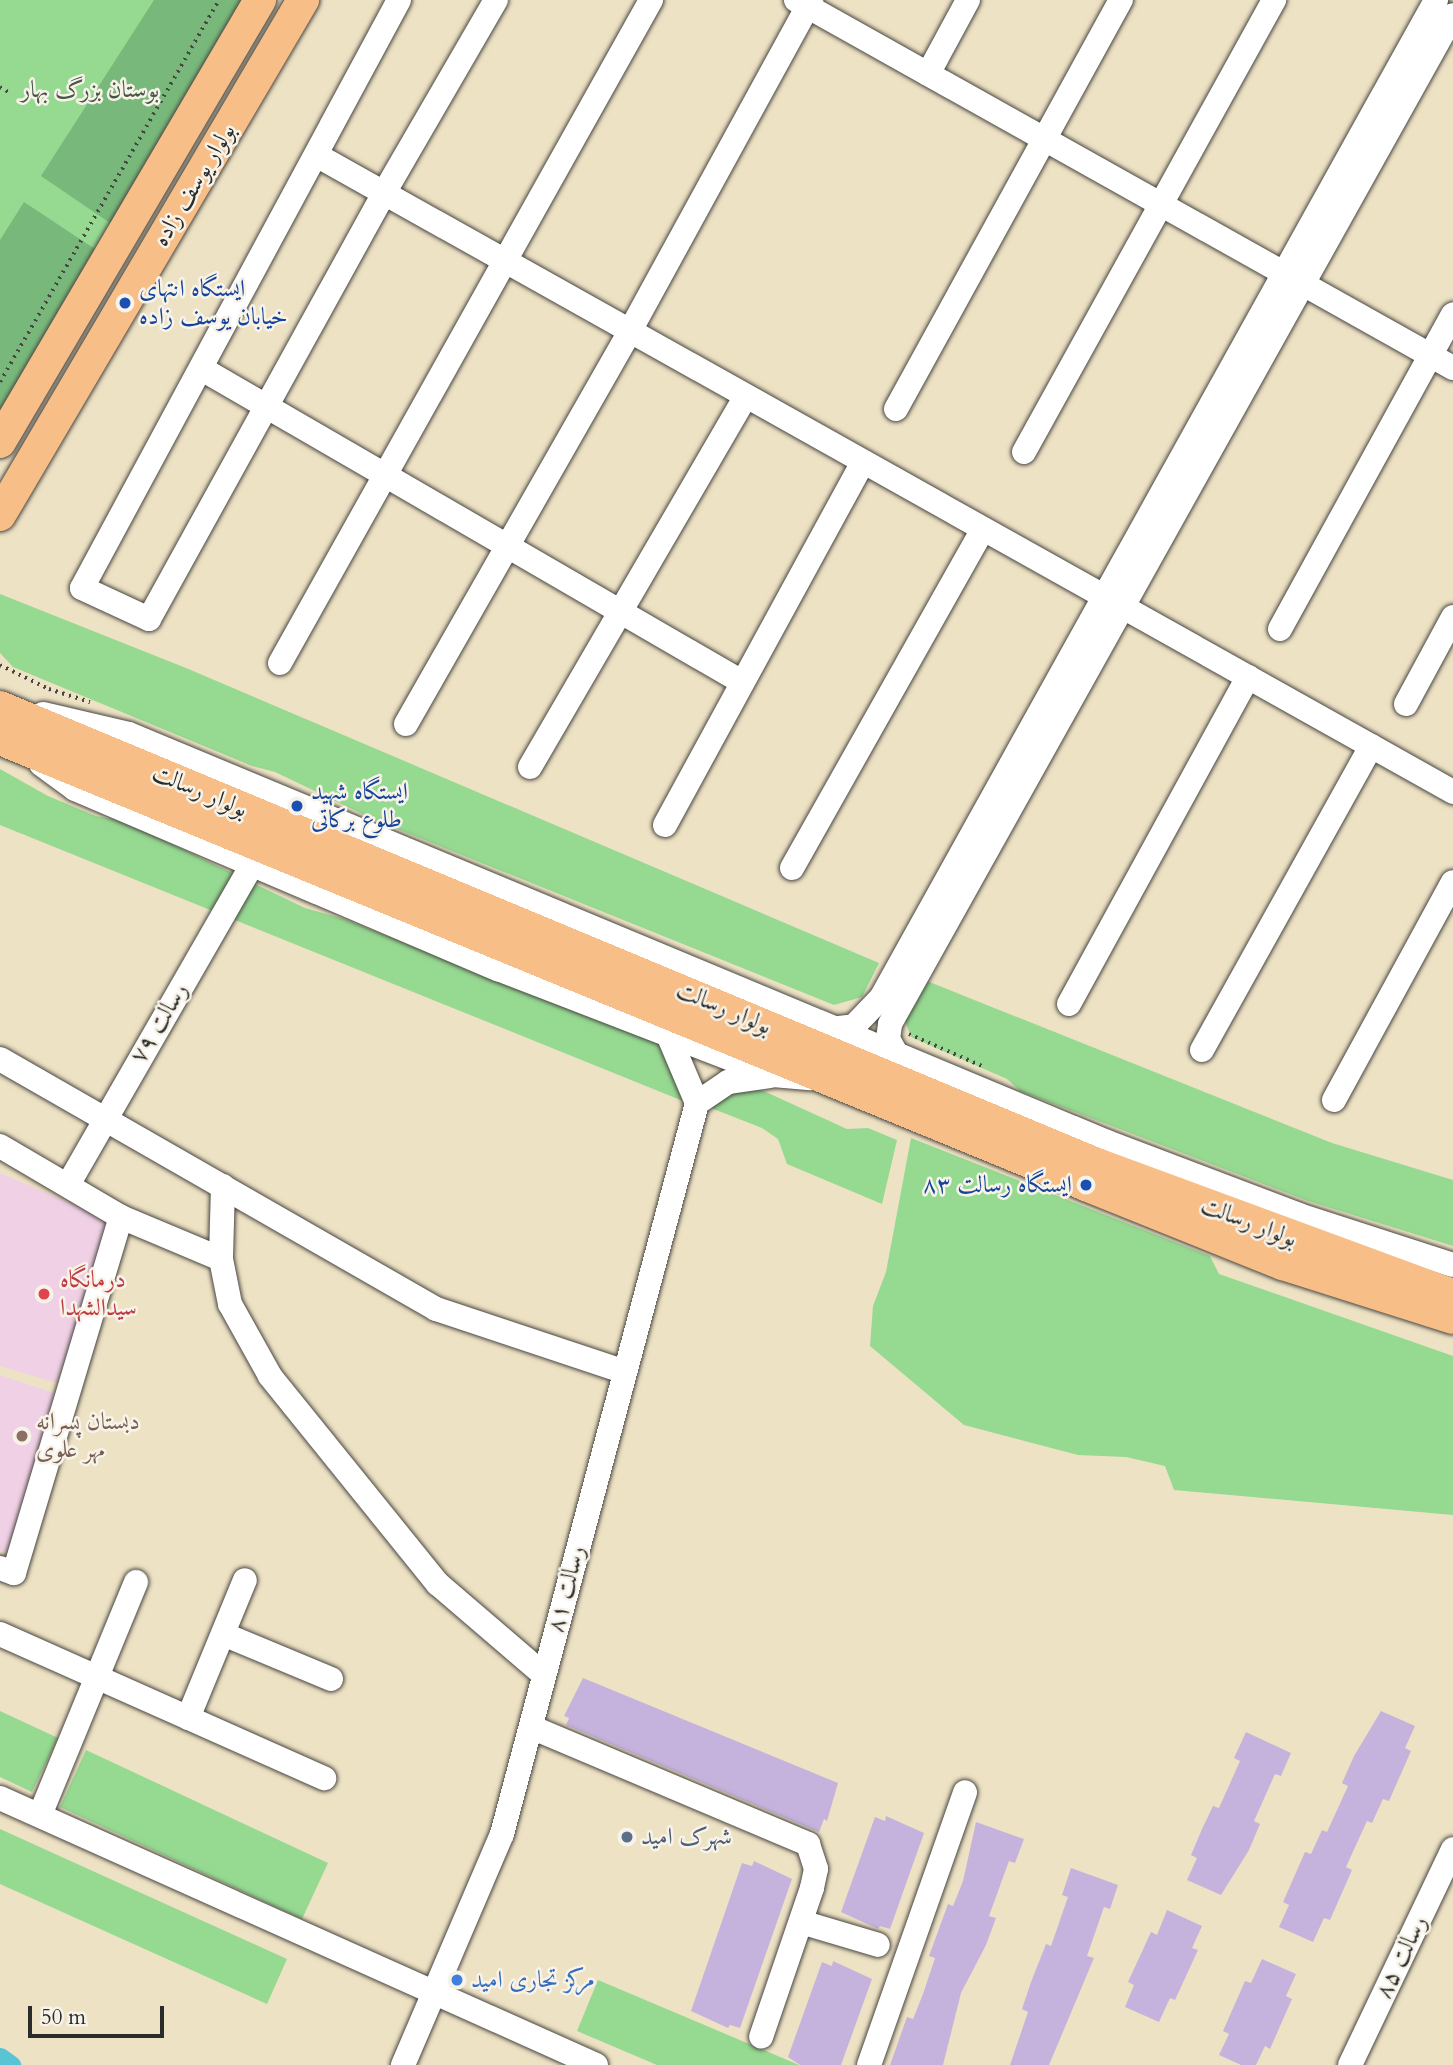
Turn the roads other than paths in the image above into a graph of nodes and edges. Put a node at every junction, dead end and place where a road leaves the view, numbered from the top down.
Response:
1 (260, 0) edge
2 (303, 0) edge
3 (399, 0) edge
4 (496, 0) edge
5 (651, 0) edge
6 (968, 0) edge
7 (1121, 0) edge
8 (1274, 0) edge
9 (1436, 0) edge
10 (804, 2) edge
11 (1453, 15) edge
12 (928, 74) junction
13 (1046, 140) junction
14 (317, 156) junction
15 (384, 193) junction
16 (1160, 204) junction
17 (504, 261) junction
18 (1292, 277) junction
19 (1453, 314) edge
20 (630, 331) junction
21 (1431, 355) junction
22 (1453, 368) edge
23 (202, 369) junction
24 (746, 396) junction
25 (265, 408) junction
26 (896, 409) dead end
27 (0, 442) edge
28 (1024, 452) dead end
29 (863, 462) junction
30 (387, 478) junction
31 (0, 515) edge
32 (983, 529) junction
33 (506, 546) junction
34 (1112, 601) junction
35 (623, 613) junction
36 (1453, 617) edge
37 (1280, 629) dead end
38 (280, 663) dead end
39 (1248, 677) junction
40 (742, 682) junction
41 (1406, 704) dead end
42 (0, 705) edge
43 (406, 724) dead end
44 (7, 742) edge
45 (1371, 746) junction
46 (530, 767) dead end
47 (1453, 792) edge
48 (665, 825) dead end
49 (252, 865) junction
50 (792, 867) dead end
51 (1453, 882) edge
52 (890, 1002) junction
53 (1069, 1004) dead end
54 (831, 1029) junction
55 (670, 1037) junction
56 (1202, 1050) dead end
57 (897, 1055) junction
58 (0, 1059) edge
59 (773, 1075) junction
60 (832, 1079) junction
61 (1334, 1100) dead end
62 (697, 1102) junction
63 (102, 1119) junction
64 (0, 1146) edge
65 (69, 1183) junction
66 (223, 1186) junction
67 (121, 1217) junction
68 (221, 1259) junction
69 (1453, 1265) edge
70 (1453, 1295) edge
71 (1453, 1318) edge
72 (625, 1372) junction
73 (7, 1570) edge
74 (245, 1580) dead end
75 (135, 1582) dead end
76 (0, 1634) edge
77 (223, 1634) junction
78 (543, 1674) junction
79 (97, 1677) junction
80 (331, 1679) dead end
81 (188, 1718) junction
82 (531, 1727) junction
83 (324, 1778) dead end
84 (965, 1792) dead end
85 (0, 1798) edge
86 (40, 1815) junction
87 (1453, 1849) edge
88 (801, 1922) junction
89 (878, 1945) dead end
90 (434, 1993) junction
91 (761, 2037) dead end
92 (403, 2065) edge
93 (596, 2065) edge
94 (869, 2065) edge
95 (1350, 2065) edge

1 - 27 main road, بولوار یوسف زاده
2 - 31 main road, بولوار یوسف زاده
3 - 14 street
4 - 15 street
5 - 17 street
6 - 12 street
7 - 13 street
8 - 16 street
9 - 18 street
10 - 12 street
10 - 20 street
11 - 18 street
12 - 13 street
13 - 16 street
13 - 26 street
14 - 15 street
14 - 23 street
15 - 17 street
15 - 25 street
16 - 18 street
16 - 28 street
17 - 20 street
17 - 30 street
18 - 21 street
18 - 34 street
19 - 21 street
20 - 24 street
20 - 33 street
21 - 22 street
21 - 37 street
23 - 25 street
23 - 25 street
24 - 29 street
24 - 35 street
25 - 30 street
29 - 32 street
29 - 40 street
30 - 33 street
30 - 38 street
32 - 34 street
32 - 50 street
33 - 35 street
33 - 43 street
34 - 39 street
34 - 52 street
35 - 40 street
35 - 46 street
36 - 41 street
39 - 45 street
39 - 53 street
40 - 48 street
42 - 54 street
42 - 70 main road, بولوار رسالت
44 - 49 street
44 - 60 main road, بولوار رسالت
45 - 47 street
45 - 56 street
49 - 55 street
49 - 63 street, رسالت ۷۹
51 - 61 street
52 - 54 street
52 - 57 street
54 - 57 street
55 - 59 street
55 - 62 street
57 - 69 street
58 - 63 street
59 - 60 street
59 - 62 street
60 - 71 main road, بولوار رسالت
62 - 72 street, رسالت ۸۱
63 - 65 street, رسالت ۷۹
63 - 66 street
64 - 65 street
65 - 67 street
66 - 68 street
66 - 72 street
67 - 68 street
67 - 73 street
68 - 78 street
72 - 78 street, رسالت ۸۱
74 - 77 street
75 - 79 street
76 - 79 street
77 - 80 street
77 - 81 street
78 - 82 street, رسالت ۸۱
79 - 81 street
79 - 86 street
81 - 83 street
82 - 88 street
82 - 90 street, رسالت ۸۱
84 - 94 street
85 - 86 street
86 - 90 street
87 - 95 street, رسالت ۸۵
88 - 89 street
88 - 91 street
90 - 92 street, رسالت ۸۱
90 - 93 street

